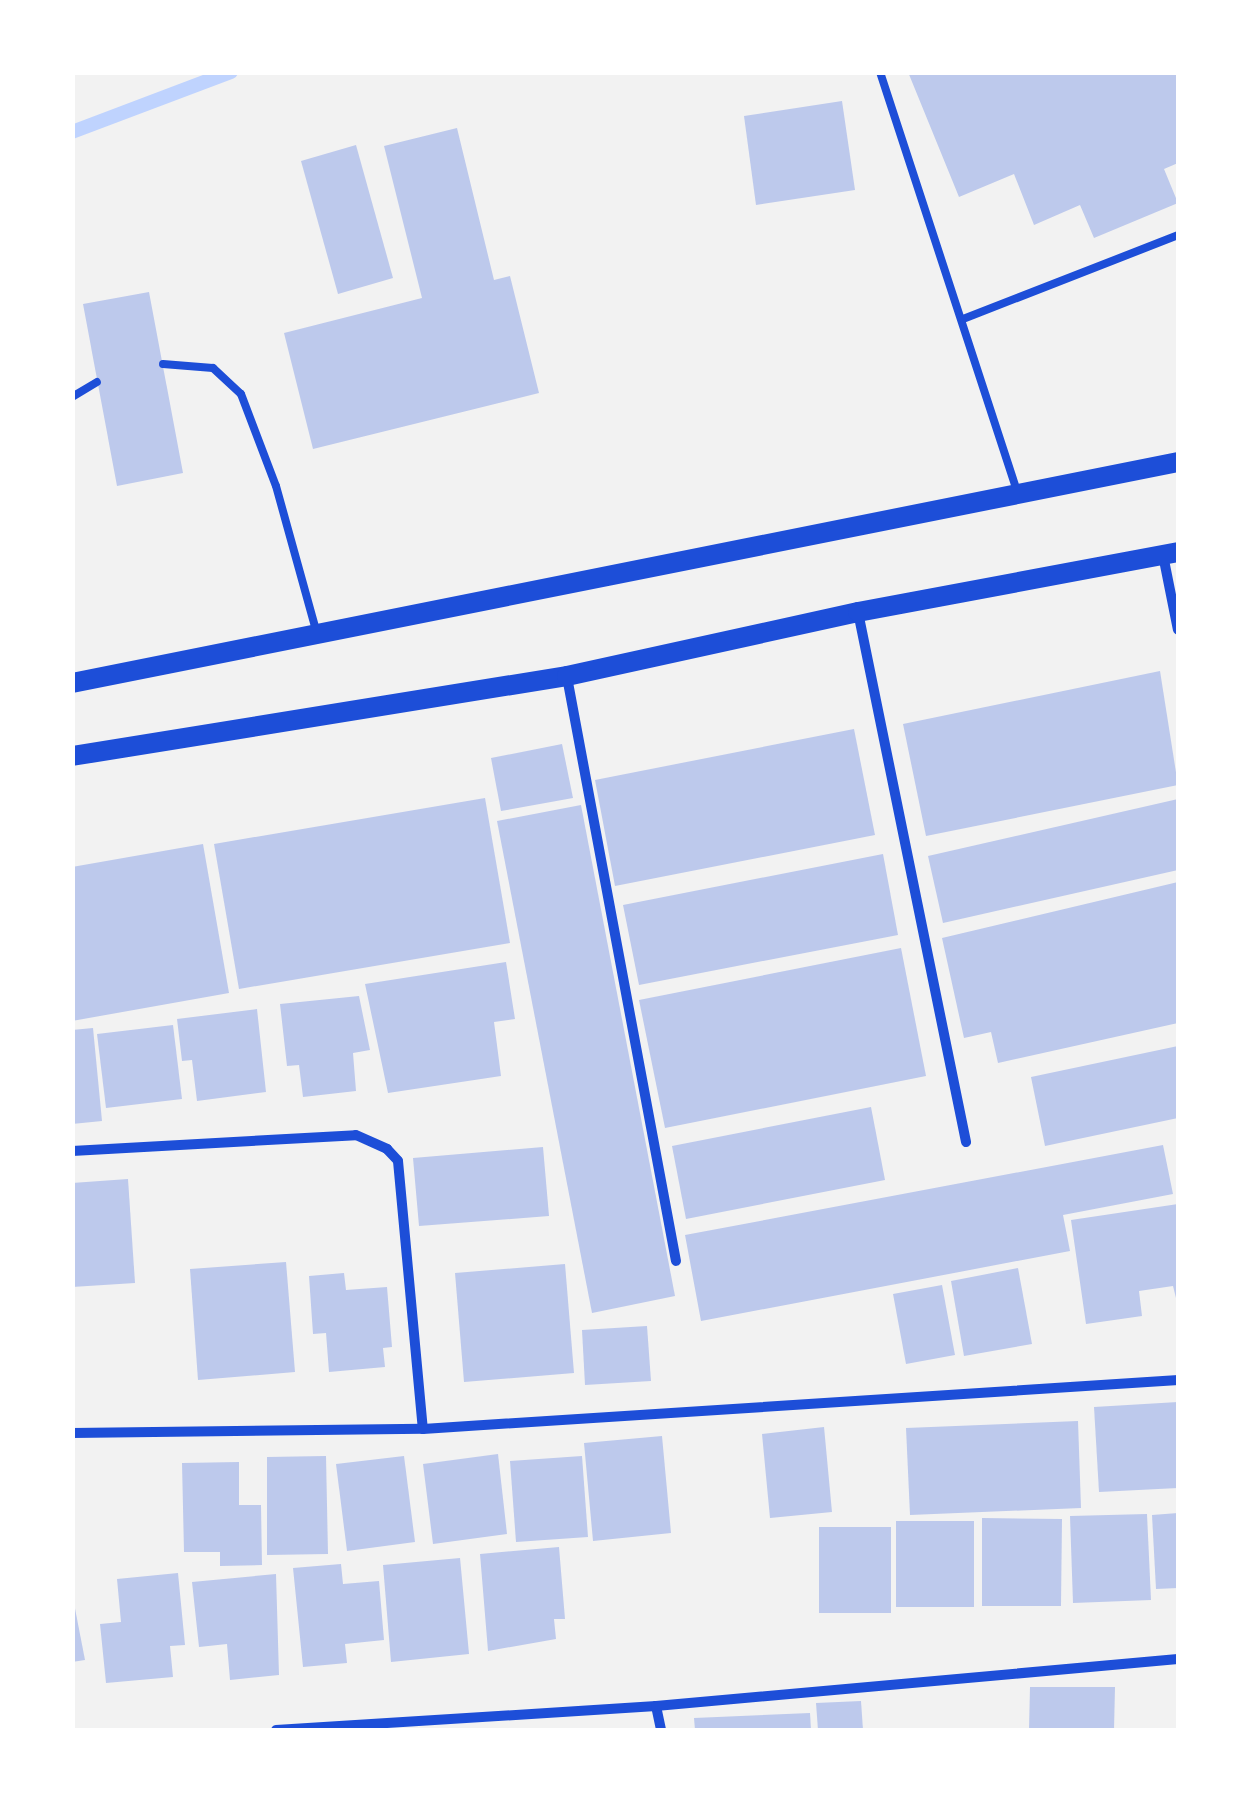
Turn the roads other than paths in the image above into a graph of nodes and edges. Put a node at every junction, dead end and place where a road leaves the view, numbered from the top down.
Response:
1 (880, 72) edge
2 (1178, 236) edge
3 (963, 320) junction
4 (163, 364) dead end
5 (98, 382) dead end
6 (72, 397) edge
7 (1178, 462) edge
8 (1016, 492) junction
9 (1171, 553) edge
10 (858, 612) junction
11 (1178, 630) edge
12 (318, 635) junction
13 (567, 676) junction
14 (72, 683) edge
15 (72, 756) edge
16 (966, 1142) dead end
17 (72, 1151) edge
18 (676, 1261) dead end
19 (1178, 1380) edge
20 (423, 1429) junction
21 (72, 1433) edge
22 (1178, 1660) edge
23 (656, 1706) junction
24 (276, 1730) edge
25 (660, 1730) edge

1 - 3 lane
2 - 3 lane
3 - 8 lane
4 - 12 lane
5 - 6 lane
7 - 8 main road
8 - 12 main road
9 - 10 main road
9 - 11 street
10 - 13 main road
10 - 16 street
12 - 14 main road
13 - 15 main road
13 - 18 street
17 - 20 street
19 - 20 street
20 - 21 street
22 - 23 street
23 - 24 street
23 - 25 street

